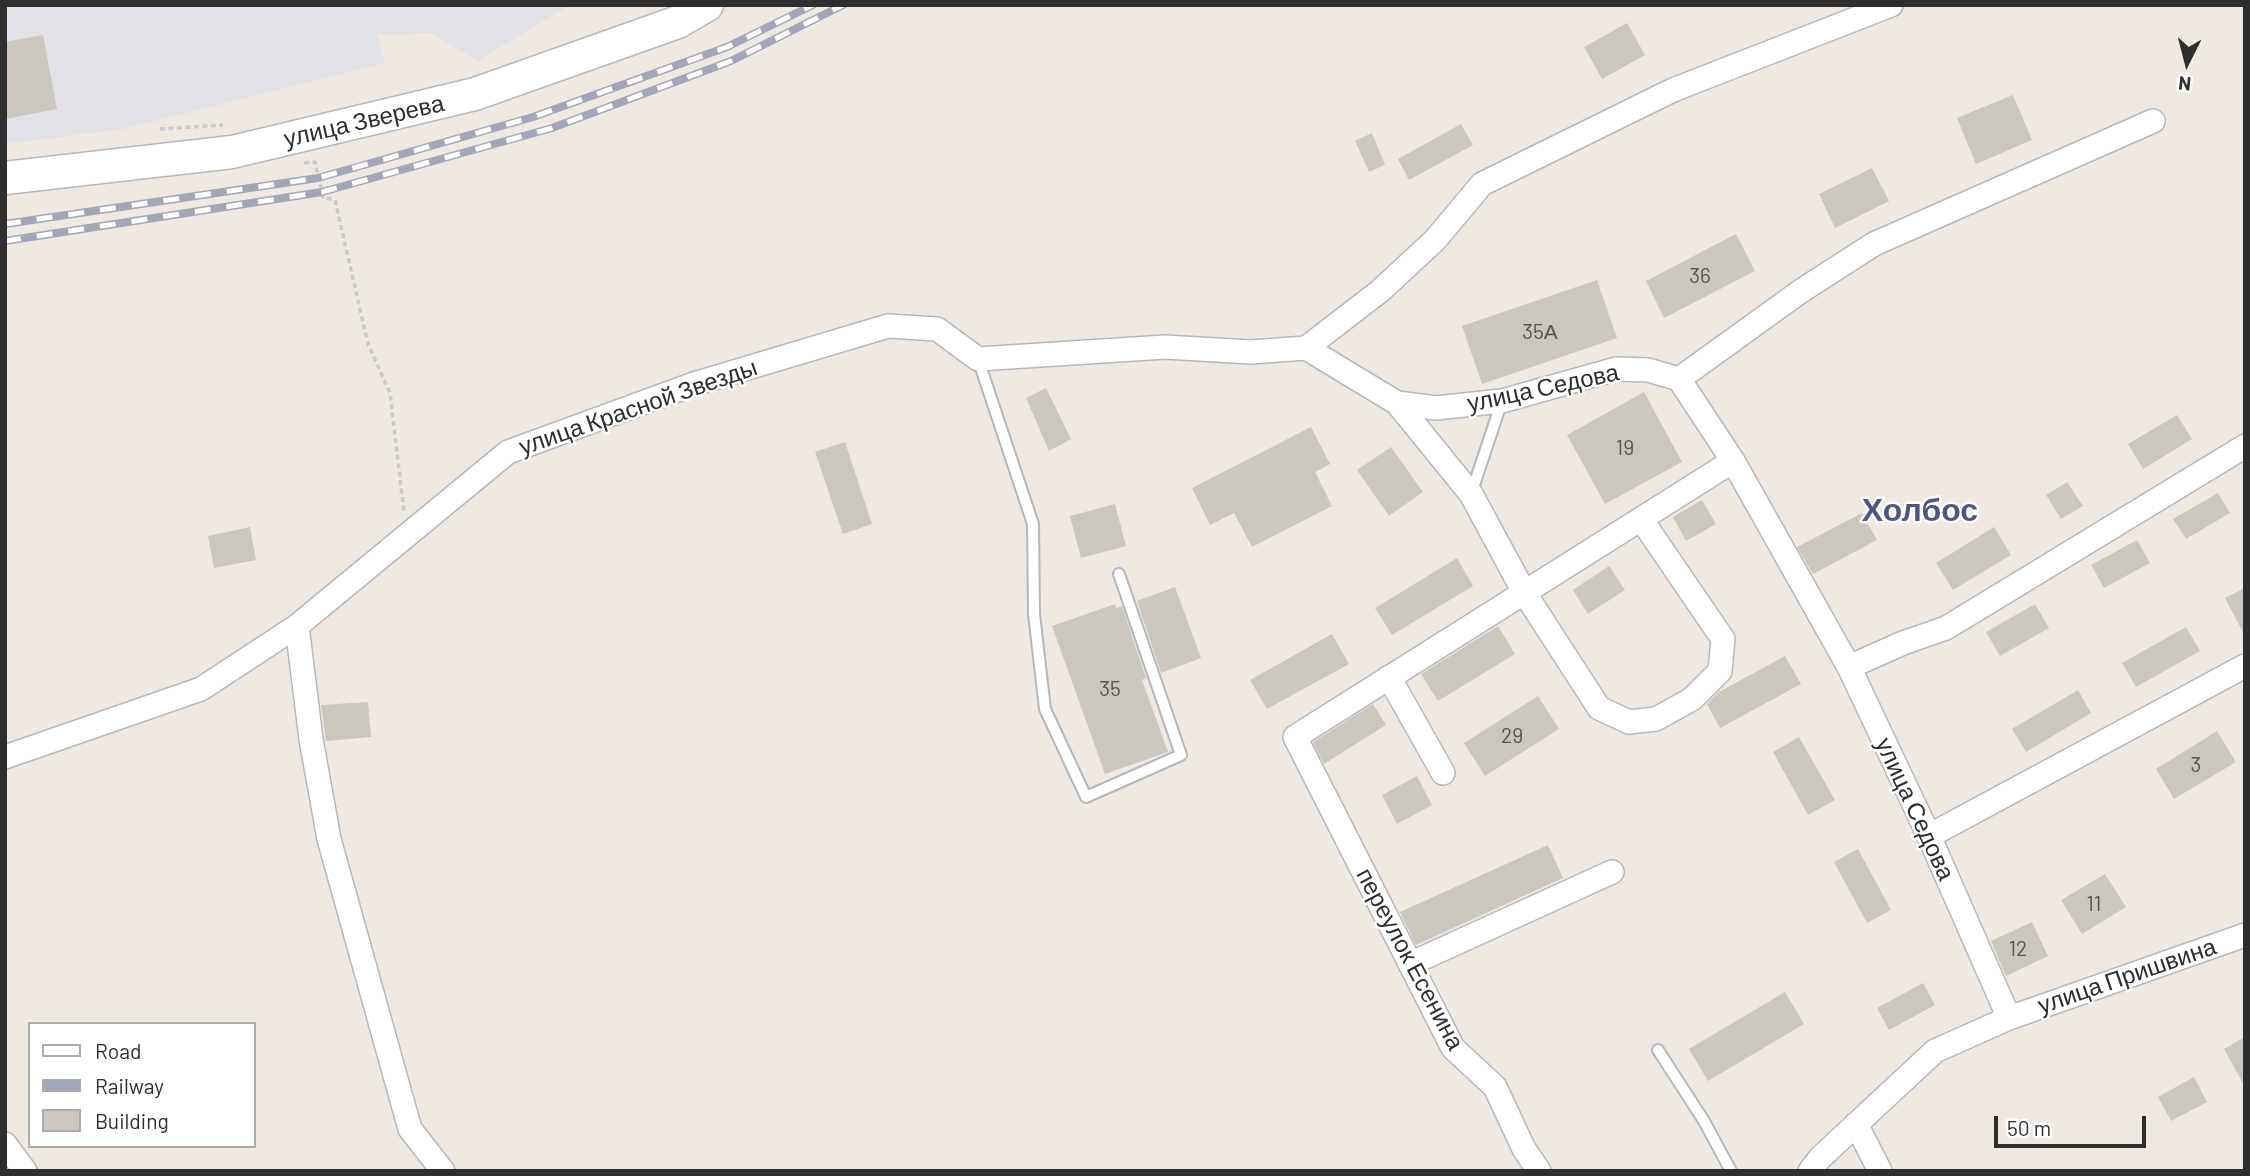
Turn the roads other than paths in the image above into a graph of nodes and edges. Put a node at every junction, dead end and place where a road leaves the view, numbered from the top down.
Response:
1 (707, 5) edge
2 (1891, 5) edge
3 (2153, 121) dead end
4 (5, 178) edge
5 (1306, 348) junction
6 (978, 359) junction
7 (1679, 379) junction
8 (1502, 401) junction
9 (1397, 403) junction
10 (2245, 446) edge
11 (1732, 461) junction
12 (1471, 494) junction
13 (1641, 519) junction
14 (1119, 574) dead end
15 (1524, 592) junction
16 (297, 626) junction
17 (2245, 666) edge
18 (1849, 667) junction
19 (1389, 677) junction
20 (5, 757) edge
21 (1443, 773) dead end
22 (1928, 836) junction
23 (1612, 872) dead end
24 (2245, 934) edge
25 (1410, 964) junction
26 (2009, 1018) junction
27 (1658, 1050) dead end
28 (1856, 1125) junction
29 (5, 1144) edge
30 (25, 1171) edge
31 (443, 1171) edge
32 (1539, 1171) edge
33 (1731, 1171) edge
34 (1810, 1171) edge
35 (1880, 1171) edge

1 - 4 main road, улица Зверева
2 - 5 street
3 - 7 street
5 - 6 street
5 - 9 street, улица Седова
6 - 14 lane
6 - 16 street, улица Красной Звезды
7 - 8 street, улица Седова
7 - 11 street, улица Седова
8 - 9 street, улица Седова
8 - 12 lane
9 - 12 street
10 - 18 street
11 - 13 street
11 - 18 street, улица Седова
12 - 15 street
13 - 15 street
13 - 15 street
15 - 19 street
16 - 20 street, улица Красной Звезды
16 - 31 street
17 - 22 street
18 - 22 street, улица Седова
19 - 21 street
19 - 25 street, переулок Есенина
22 - 26 street, улица Седова
23 - 25 street
24 - 26 street, улица Пришвина
25 - 32 street, переулок Есенина
26 - 28 street, улица Пришвина
27 - 33 lane
28 - 34 street, улица Пришвина
28 - 35 street
29 - 30 street

